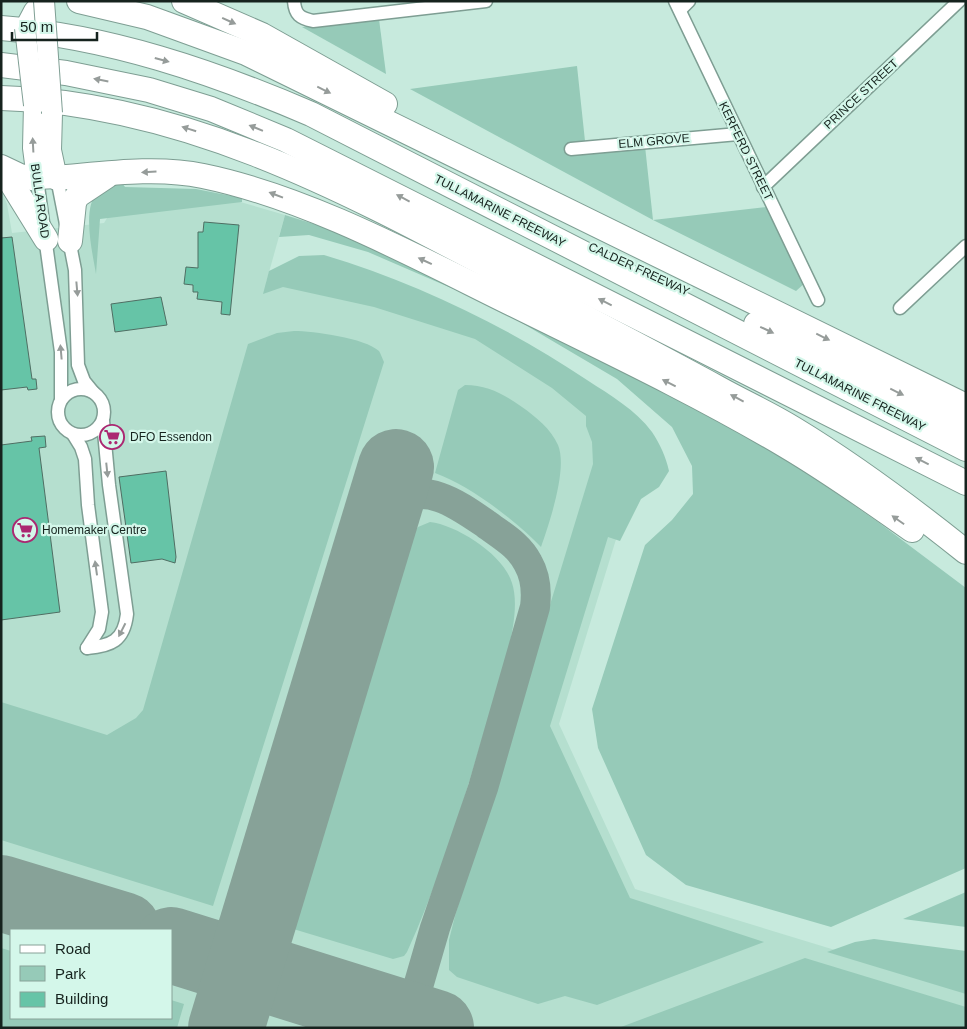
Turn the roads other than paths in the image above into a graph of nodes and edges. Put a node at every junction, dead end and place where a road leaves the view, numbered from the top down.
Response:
1 (22, 1) edge
2 (43, 1) edge
3 (184, 1) edge
4 (294, 1) edge
5 (486, 1) edge
6 (959, 1) edge
7 (88, 2) edge
8 (681, 4) edge
9 (13, 28) edge
10 (10, 65) edge
11 (1, 98) edge
12 (43, 112) junction
13 (311, 114) junction
14 (738, 134) junction
15 (571, 149) dead end
16 (1, 167) edge
17 (1, 172) edge
18 (299, 172) junction
19 (108, 175) junction
20 (47, 178) junction
21 (763, 187) junction
22 (46, 239) junction
23 (70, 241) junction
24 (966, 246) edge
25 (701, 277) junction
26 (818, 300) dead end
27 (900, 308) dead end
28 (648, 324) junction
29 (641, 368) junction
30 (93, 392) junction
31 (61, 400) junction
32 (966, 406) edge
33 (103, 421) junction
34 (966, 426) edge
35 (72, 434) junction
36 (966, 449) edge
37 (966, 483) edge
38 (966, 536) edge
39 (966, 552) edge
40 (966, 570) edge

1 - 9 main road, BULLA ROAD
2 - 9 main road
2 - 12 main road, BULLA ROAD, bridge
3 -> 25 highway
4 - 5 street
6 - 21 street, PRINCE STREET
7 -> 25 highway
8 - 14 street, KERFERD STREET
9 - 12 main road, BULLA ROAD, bridge
9 -> 13 highway, TULLAMARINE FREEWAY
28 -> 10 highway
18 -> 11 highway
12 - 20 main road, BULLA ROAD
13 -> 34 highway, CALDER FREEWAY
13 - 36 highway, TULLAMARINE FREEWAY
14 - 15 street, ELM GROVE
14 - 21 street, KERFERD STREET
16 - 20 highway
17 - 22 highway
18 - 29 highway
39 -> 18 highway
19 - 20 highway
19 - 23 highway
29 -> 19 highway
20 - 22 street, BULLA ROAD
20 - 23 street, BULLA ROAD
21 - 26 street, KERFERD STREET
31 -> 22 street, BULLA ROAD
23 -> 30 street, BULLA ROAD
24 - 27 street
25 -> 32 highway
37 -> 28 highway
28 - 38 highway
40 -> 29 highway
30 - 31 street
30 - 33 street
31 - 35 street
33 - 35 street
33 -> 35 street

